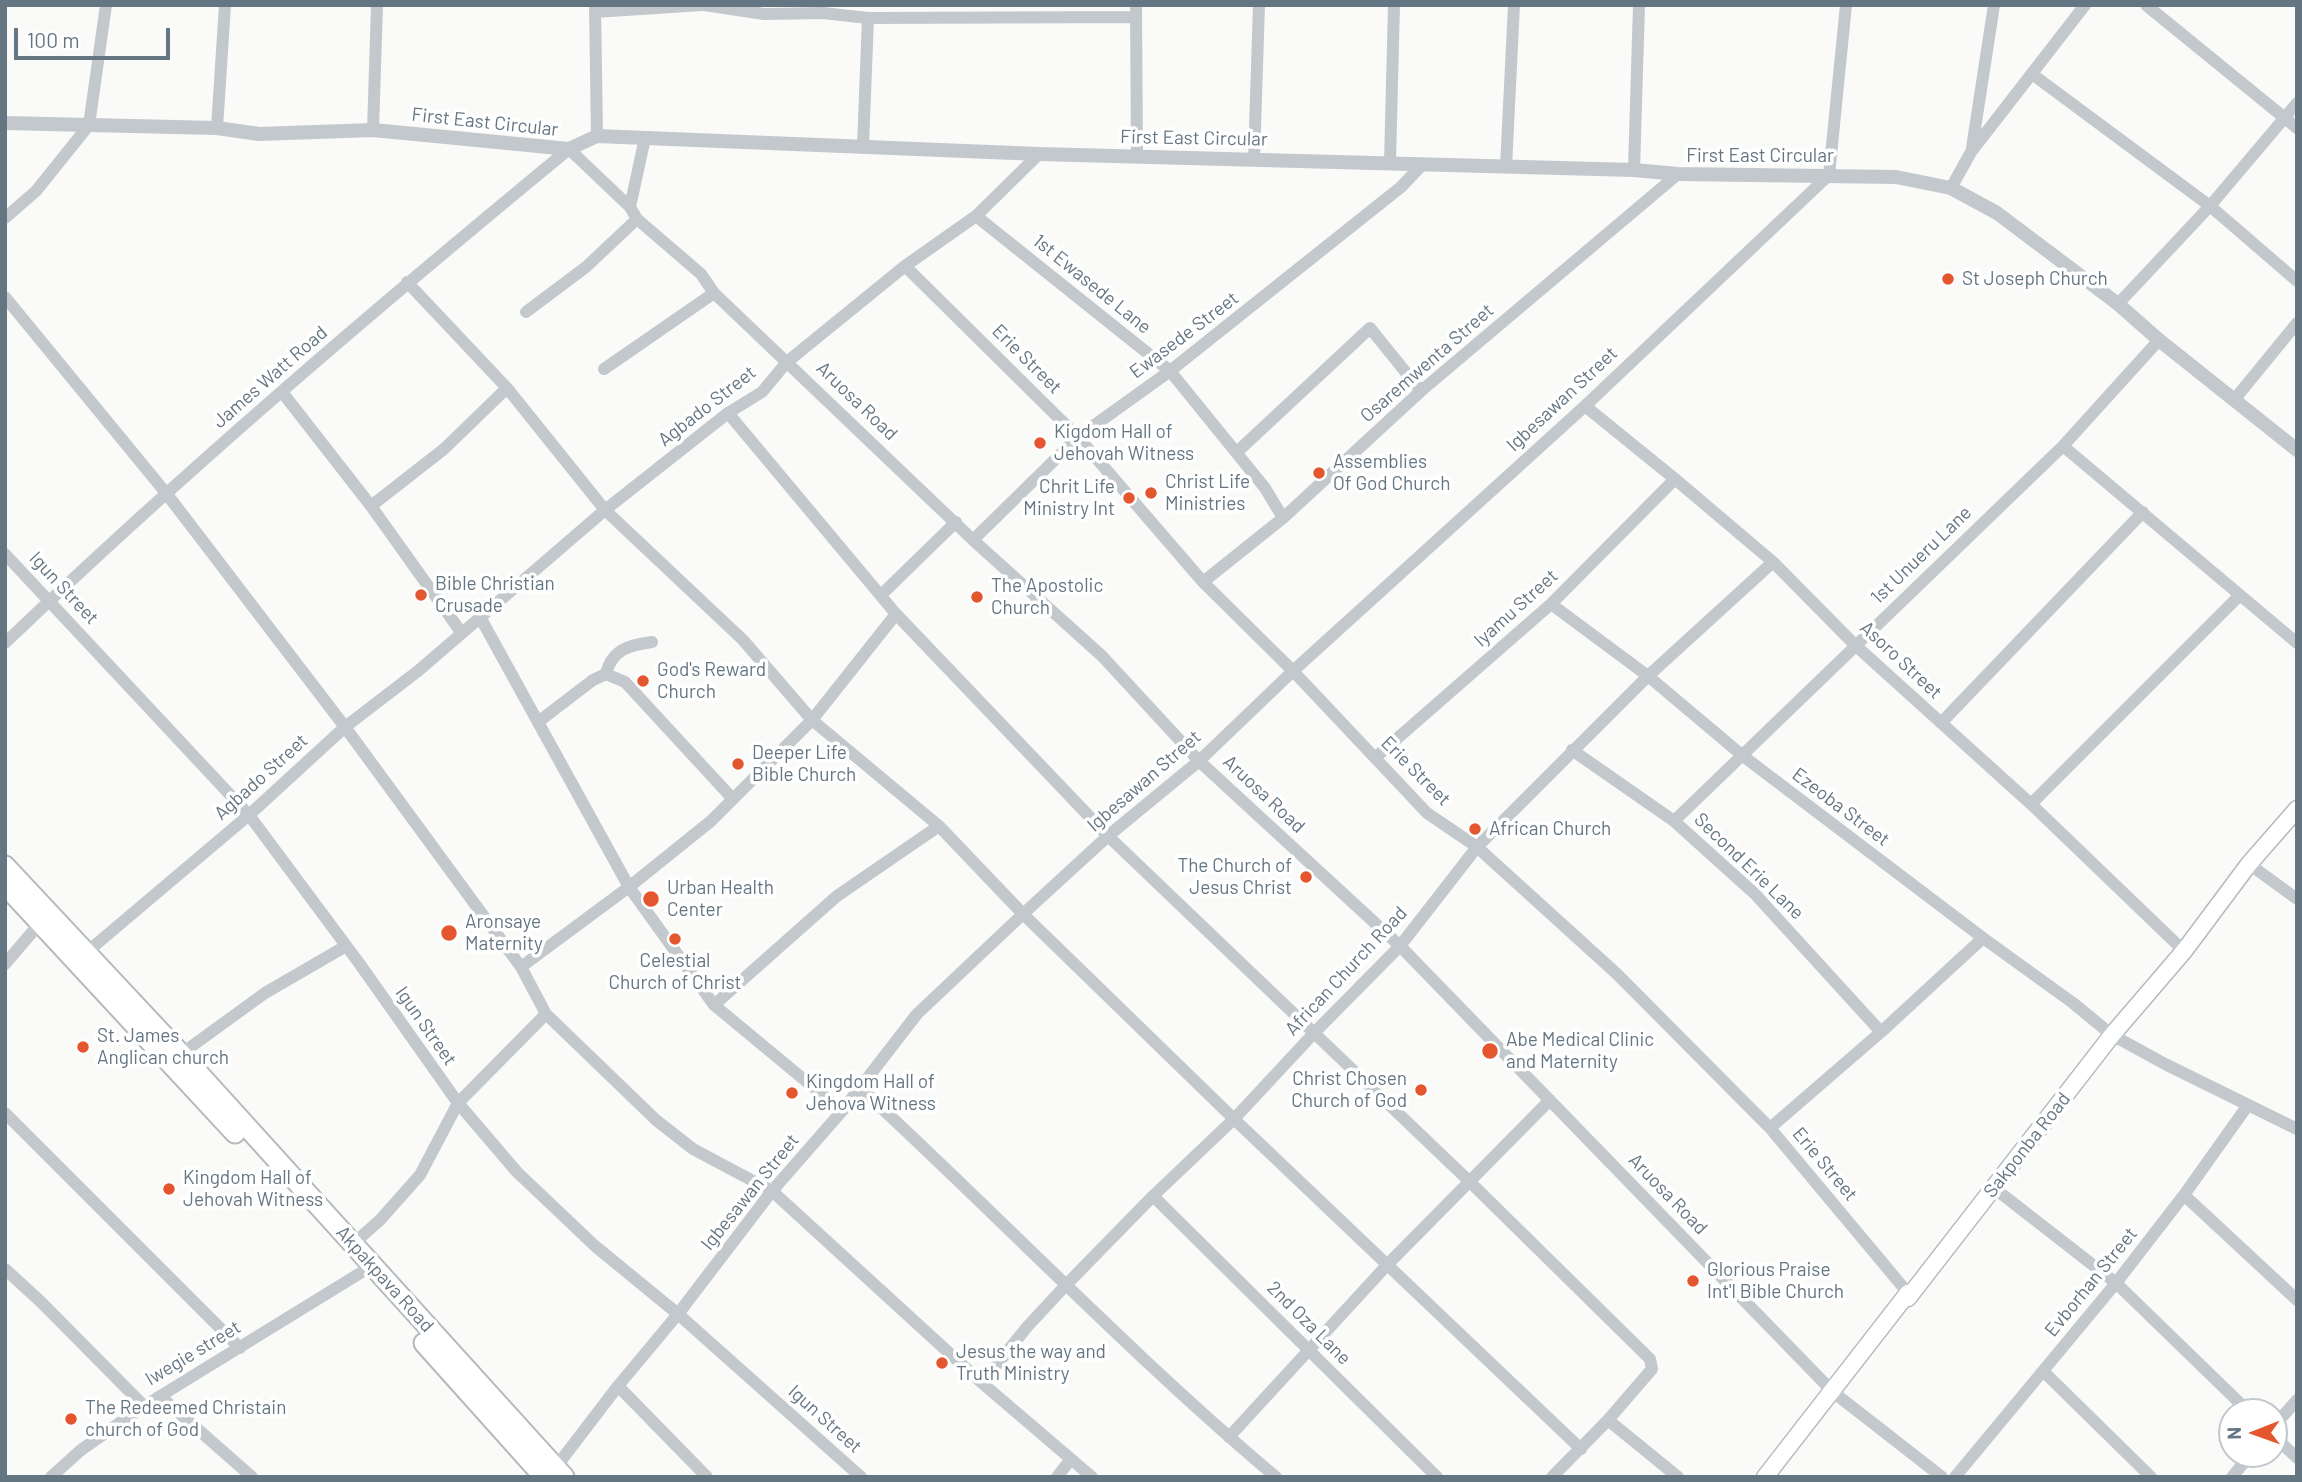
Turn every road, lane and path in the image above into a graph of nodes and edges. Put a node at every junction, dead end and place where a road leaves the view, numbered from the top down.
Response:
1 (106, 5) edge
2 (225, 5) edge
3 (377, 5) edge
4 (703, 5) edge
5 (1259, 5) edge
6 (1394, 5) edge
7 (1514, 5) edge
8 (1639, 5) edge
9 (1846, 5) edge
10 (1994, 5) edge
11 (2085, 5) edge
12 (2146, 5) edge
13 (595, 8) edge
14 (823, 9) edge
15 (1136, 11) edge
16 (868, 18) junction
17 (2032, 74) junction
18 (2297, 103) edge
19 (2285, 117) junction
20 (5, 123) edge
21 (89, 125) junction
22 (217, 128) junction
23 (2297, 128) edge
24 (373, 130) junction
25 (597, 136) junction
26 (645, 138) junction
27 (863, 146) junction
28 (569, 149) junction
29 (1971, 152) junction
30 (1039, 154) junction
31 (1136, 157) junction
32 (1254, 159) junction
33 (1390, 162) junction
34 (1422, 165) junction
35 (1506, 167) junction
36 (1634, 170) junction
37 (1678, 174) junction
38 (1829, 175) junction
39 (1951, 188) junction
40 (2210, 206) junction
41 (633, 213) junction
42 (976, 216) junction
43 (5, 218) edge
44 (905, 266) junction
45 (2297, 281) edge
46 (407, 282) junction
47 (714, 293) junction
48 (5, 297) edge
49 (2118, 304) junction
50 (526, 312) dead end
51 (2297, 323) edge
52 (2159, 340) junction
53 (788, 362) junction
54 (604, 369) dead end
55 (1170, 371) junction
56 (507, 387) junction
57 (1421, 391) junction
58 (282, 392) junction
59 (2234, 400) junction
60 (1585, 406) junction
61 (728, 413) junction
62 (1078, 437) junction
63 (2063, 446) junction
64 (2297, 450) edge
65 (1237, 452) junction
66 (1675, 479) junction
67 (166, 493) junction
68 (371, 506) junction
69 (605, 510) junction
70 (2143, 512) junction
71 (1283, 518) junction
72 (956, 522) junction
73 (973, 540) junction
74 (5, 554) edge
75 (1773, 562) junction
76 (1203, 582) junction
77 (881, 595) junction
78 (2240, 595) junction
79 (50, 600) junction
80 (1551, 604) junction
81 (896, 614) junction
82 (480, 617) junction
83 (461, 632) junction
84 (652, 642) dead end
85 (5, 643) edge
86 (2297, 643) edge
87 (1855, 645) junction
88 (1293, 671) junction
89 (606, 674) junction
90 (1648, 676) junction
91 (812, 720) junction
92 (538, 722) junction
93 (1941, 723) junction
94 (345, 727) junction
95 (1572, 750) junction
96 (1743, 756) junction
97 (1376, 757) junction
98 (1199, 761) junction
99 (732, 798) junction
100 (2031, 804) junction
101 (2297, 809) edge
102 (249, 815) junction
103 (1674, 821) junction
104 (939, 825) junction
105 (1108, 836) junction
106 (1476, 847) junction
107 (2249, 864) junction
108 (5, 866) edge
109 (5, 885) edge
110 (629, 887) junction
111 (2297, 899) edge
112 (1023, 914) junction
113 (40, 923) junction
114 (1983, 938) junction
115 (346, 946) junction
116 (1400, 947) junction
117 (2184, 951) junction
118 (87, 952) junction
119 (5, 964) edge
120 (522, 967) junction
121 (714, 1005) junction
122 (546, 1014) junction
123 (1315, 1032) junction
124 (1881, 1032) junction
125 (2112, 1035) junction
126 (181, 1054) junction
127 (859, 1087) junction
128 (1550, 1100) junction
129 (458, 1103) junction
130 (2249, 1105) junction
131 (842, 1111) junction
132 (5, 1113) edge
133 (1234, 1119) junction
134 (1770, 1128) junction
135 (2297, 1129) edge
136 (1470, 1182) junction
137 (1994, 1188) junction
138 (772, 1191) junction
139 (2184, 1195) junction
140 (1153, 1196) junction
141 (353, 1244) junction
142 (1388, 1264) junction
143 (5, 1269) edge
144 (362, 1272) junction
145 (2116, 1283) junction
146 (1066, 1286) junction
147 (1908, 1293) junction
148 (2297, 1300) edge
149 (678, 1314) junction
150 (240, 1348) junction
151 (1310, 1351) junction
152 (2043, 1371) junction
153 (982, 1383) junction
154 (618, 1386) junction
155 (1833, 1392) junction
156 (160, 1396) junction
157 (2235, 1398) edge
158 (144, 1406) junction
159 (1608, 1420) junction
160 (1229, 1437) junction
161 (1581, 1449) junction
162 (1071, 1459) junction
163 (553, 1474) edge
164 (51, 1477) edge
165 (252, 1477) edge
166 (707, 1477) edge
167 (861, 1477) edge
168 (1057, 1477) edge
169 (1093, 1477) edge
170 (1276, 1477) edge
171 (1437, 1477) edge
172 (1552, 1477) edge
173 (1678, 1477) edge
174 (1765, 1477) edge
175 (1942, 1477) edge
176 (1955, 1477) edge
177 (2151, 1477) edge

1 - 21 street
2 - 22 street
3 - 24 street
4 - 13 street
4 - 14 street
5 - 32 street
6 - 33 street
7 - 35 street
8 - 36 street
9 - 38 street
10 - 29 street
11 - 17 street
12 - 19 street
13 - 25 street
14 - 16 street
15 - 16 street
15 - 31 street
16 - 27 street
17 - 29 street
17 - 40 street
18 - 19 street
19 - 23 street
19 - 40 street
20 - 21 street, First East Circular
21 - 22 street, First East Circular
21 - 43 street
22 - 24 street, First East Circular
24 - 28 street, First East Circular
25 - 26 street, First East Circular
25 - 28 street, First East Circular
26 - 27 street, First East Circular
26 - 41 street
27 - 30 street, First East Circular
28 - 41 street, Aruosa Road
28 - 46 street, James Watt Road
29 - 39 street
30 - 31 street, First East Circular
30 - 42 street, Agbado Street
31 - 32 street, First East Circular
32 - 33 street, First East Circular
33 - 34 street, First East Circular
34 - 35 street, First East Circular
34 - 55 street, Ewasede Street
35 - 36 street, First East Circular
36 - 37 street, First East Circular
37 - 38 street, First East Circular
37 - 57 street, Osaremwenta Street
38 - 39 street, First East Circular
38 - 60 street, Igbesawan Street
39 - 49 street, First East Circular
40 - 45 street
40 - 49 street
41 - 47 street, Aruosa Road
41 - 50 street
42 - 44 street, Agbado Street
42 - 55 street, 1st Ewasede Lane
44 - 53 street, Agbado Street
44 - 62 street, Erie Street
46 - 56 street
46 - 58 street, James Watt Road
47 - 53 street, Aruosa Road
47 - 54 street
48 - 67 street
49 - 52 street, First East Circular
51 - 59 street
52 - 59 street, First East Circular
52 - 63 street, 1st Unueru Lane
53 - 61 street, Agbado Street
53 - 72 street, Aruosa Road
55 - 62 street, Ewasede Street
55 - 65 street, 1st Ewasede Lane
56 - 68 street
56 - 69 street
57 - 65 street
57 - 71 street, Osaremwenta Street
58 - 67 street, James Watt Road
58 - 68 street
59 - 64 street, First East Circular
60 - 66 street, Asoro Street
60 - 88 street, Igbesawan Street
61 - 69 street, Agbado Street
61 - 77 street
62 - 73 street, Ewasede Street
62 - 76 street, Erie Street
63 - 70 street
63 - 87 street, 1st Unueru Lane
65 - 71 street, 1st Ewasede Lane
66 - 75 street, Asoro Street
66 - 80 street, Iyamu Street
67 - 79 street, James Watt Road
67 - 94 street
68 - 83 street
69 - 82 street, Agbado Street
69 - 91 street
70 - 78 street
70 - 93 street
71 - 76 street, Osaremwenta Street
72 - 73 street, Aruosa Road
72 - 77 street
73 - 98 street, Aruosa Road
74 - 79 street, Igun Street
75 - 87 street, Asoro Street
75 - 90 street, African Church Road
76 - 88 street, Erie Street
77 - 81 street
78 - 86 street
78 - 100 street
79 - 85 street, James Watt Road
79 - 102 street, Igun Street
80 - 90 street, Ezeoba Street
80 - 97 street, Iyamu Street
81 - 91 street
81 - 105 street
82 - 83 street, Agbado Street
82 - 92 street
83 - 94 street, Agbado Street
84 - 89 street
87 - 93 street, Asoro Street
87 - 96 street, 1st Unueru Lane
88 - 97 street, Erie Street
88 - 98 street, Igbesawan Street
89 - 92 street
89 - 99 street
90 - 95 street, African Church Road
90 - 96 street, Ezeoba Street
91 - 99 street
91 - 104 street
92 - 110 street
93 - 100 street, Asoro Street
94 - 102 street, Agbado Street
94 - 120 street
95 - 103 street, Second Erie Lane
95 - 106 street, African Church Road
96 - 103 street, 1st Unueru Lane
96 - 114 street, Ezeoba Street
97 - 106 street, Erie Street
98 - 105 street, Igbesawan Street
98 - 116 street, Aruosa Road
99 - 110 street
100 - 117 street, Asoro Street
101 - 107 main road, Sakponba Road
102 - 115 street, Igun Street
102 - 118 street, Agbado Street
103 - 124 street, Second Erie Lane
104 - 112 street
104 - 121 street
105 - 112 street, Igbesawan Street
105 - 123 street
106 - 116 street, African Church Road
106 - 134 street, Erie Street
107 - 111 street
107 - 117 main road, Sakponba Road
108 - 118 highway, Akpakpava Road
109 - 113 highway, Akpakpava Road
110 - 120 street
110 - 121 street
112 - 127 street, Igbesawan Street
112 - 133 street
113 - 119 street
113 - 144 highway, Akpakpava Road
114 - 124 street
114 - 125 street, Ezeoba Street
115 - 126 street
115 - 129 street, Igun Street
116 - 123 street, African Church Road
116 - 128 street, Aruosa Road
117 - 125 main road, Sakponba Road
118 - 126 highway, Akpakpava Road
120 - 122 street
121 - 131 street
122 - 129 street
122 - 138 street
123 - 133 street, African Church Road
123 - 136 street
124 - 134 street
125 - 130 street, Ezeoba Street
125 - 137 main road, Sakponba Road
126 - 141 highway, Akpakpava Road
127 - 131 street, Igbesawan Street
127 - 146 street
128 - 136 street
128 - 155 street, Aruosa Road
129 - 141 street
129 - 149 street, Igun Street
130 - 135 street, Ezeoba Street
130 - 139 street, Evborhan Street
131 - 138 street, Igbesawan Street
132 - 150 street
133 - 140 street, African Church Road
133 - 142 street
134 - 147 street, Erie Street
136 - 142 street
136 - 159 street
137 - 145 street
137 - 147 main road, Sakponba Road
138 - 149 street, Igbesawan Street
138 - 153 street
139 - 145 street, Evborhan Street
139 - 148 street
140 - 146 street, African Church Road
140 - 151 street, 2nd Oza Lane
141 - 163 highway, Akpakpava Road
142 - 151 street
142 - 161 street
143 - 158 street
144 - 150 street, Iwegie street
144 - 163 highway, Akpakpava Road
145 - 152 street, Evborhan Street
145 - 157 street
146 - 153 street, African Church Road
146 - 160 street
147 - 155 main road, Sakponba Road
149 - 154 street, Igbesawan Street
149 - 167 street, Igun Street
150 - 156 street, Iwegie street
151 - 160 street
151 - 171 street, 2nd Oza Lane
152 - 176 street, Evborhan Street
152 - 177 street
153 - 162 street
154 - 163 street, Igbesawan Street
154 - 166 street
155 - 174 main road, Sakponba Road
155 - 175 street, Aruosa Road
156 - 158 street, Iwegie street
156 - 165 street
158 - 164 street, Iwegie street
159 - 161 street
159 - 173 street
160 - 170 street
161 - 172 street
162 - 168 street
162 - 169 street

